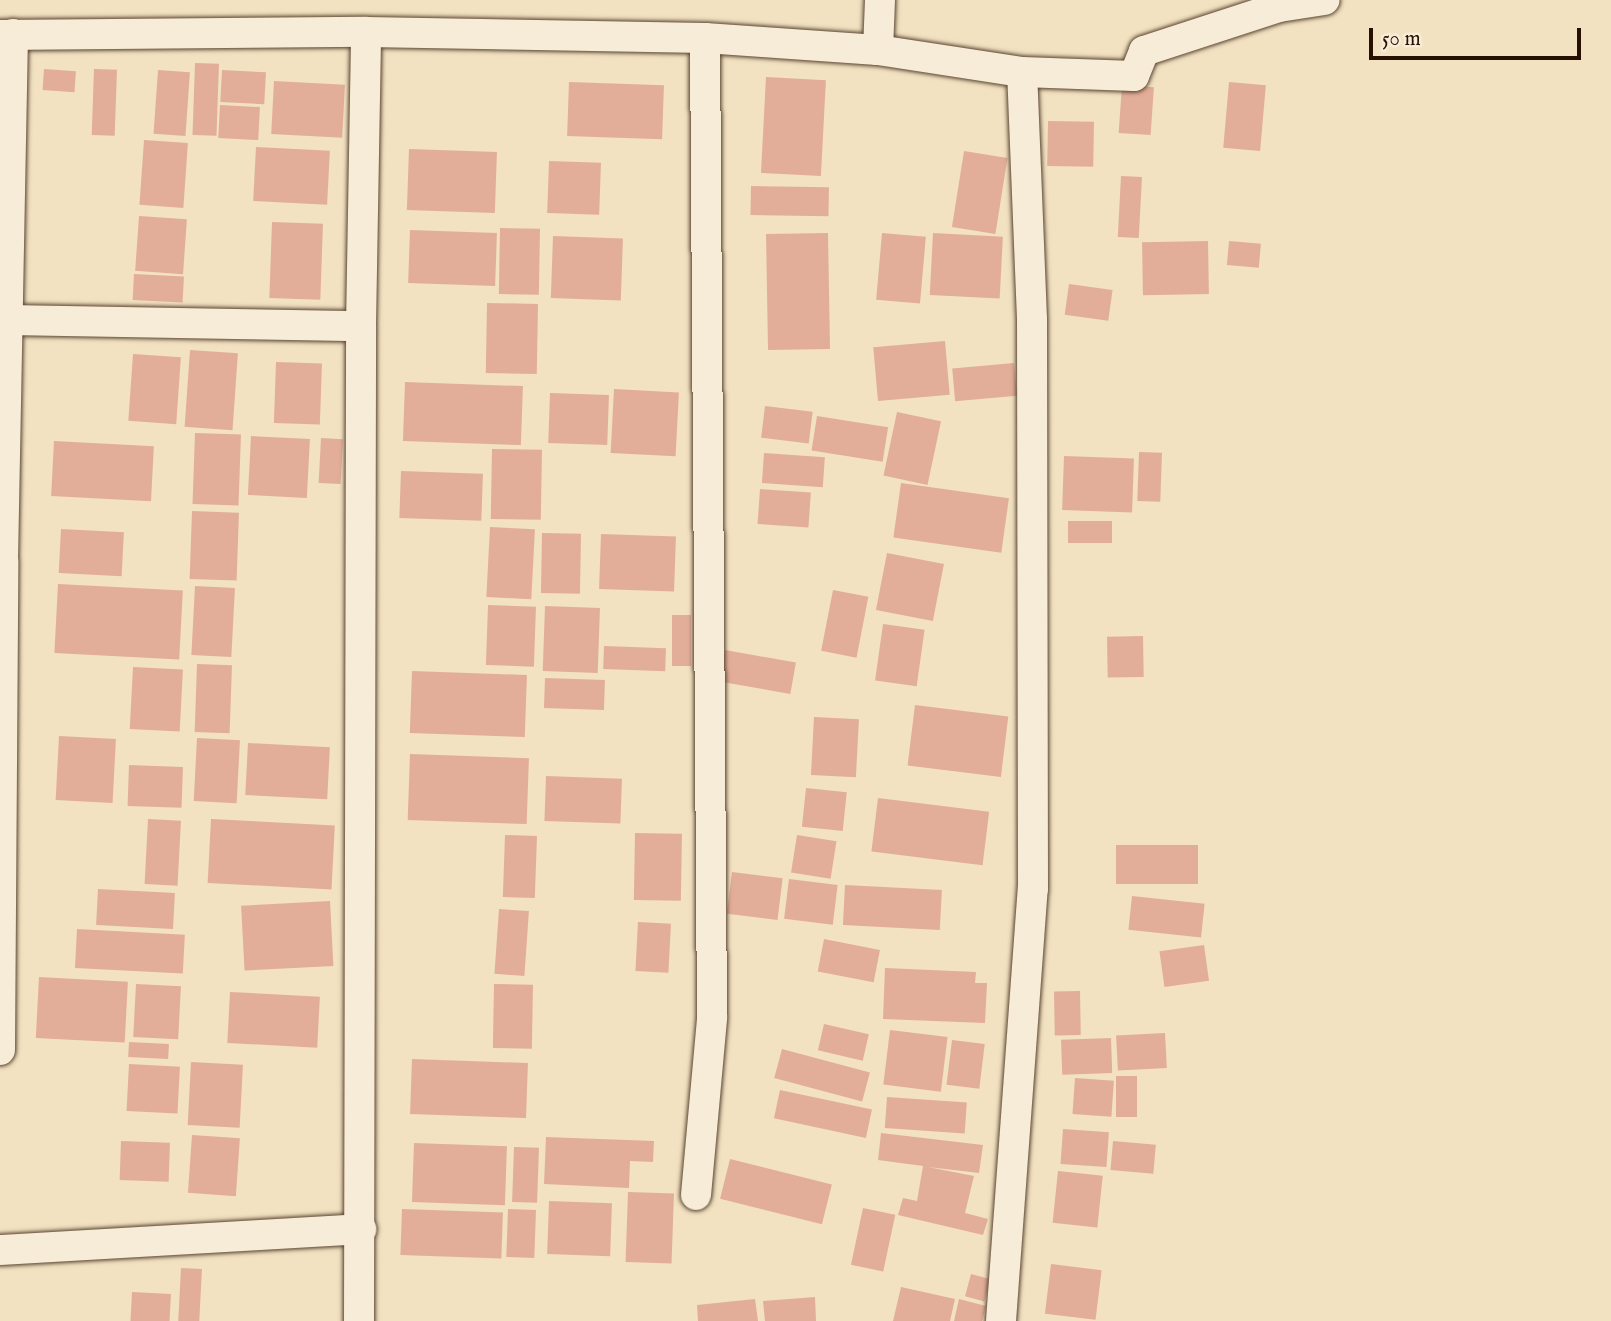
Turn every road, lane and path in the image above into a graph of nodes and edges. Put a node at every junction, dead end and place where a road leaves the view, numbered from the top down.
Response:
1 (880, 0) edge
2 (1324, 0) edge
3 (366, 32) junction
4 (7, 35) edge
5 (705, 38) junction
6 (878, 50) junction
7 (1022, 72) junction
8 (9, 320) junction
9 (360, 326) junction
10 (1, 561) edge
11 (0, 1051) edge
12 (696, 1195) dead end
13 (361, 1229) junction
14 (0, 1250) edge
15 (359, 1321) edge
16 (1001, 1321) edge

1 - 6 street
2 - 7 street
3 - 4 street
3 - 5 street
3 - 9 street
4 - 8 street
5 - 6 street
5 - 12 street
6 - 7 street
7 - 16 street
8 - 9 street
8 - 10 street
9 - 13 street
10 - 11 street
13 - 14 street
13 - 15 street

